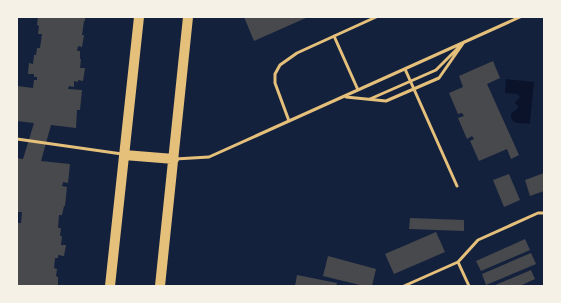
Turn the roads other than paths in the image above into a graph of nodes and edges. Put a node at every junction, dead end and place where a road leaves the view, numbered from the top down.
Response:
1 (139, 17) edge
2 (188, 17) edge
3 (376, 17) edge
4 (520, 17) edge
5 (334, 36) junction
6 (465, 42) junction
7 (406, 69) junction
8 (411, 81) junction
9 (414, 89) junction
10 (358, 90) junction
11 (344, 96) junction
12 (369, 99) junction
13 (289, 121) junction
14 (17, 139) edge
15 (124, 155) junction
16 (174, 159) junction
17 (457, 186) dead end
18 (544, 213) edge
19 (458, 262) junction
20 (110, 286) edge
21 (160, 286) edge
22 (404, 286) edge
23 (469, 286) edge

1 - 15 main road
2 - 16 main road
3 - 5 lane
4 - 6 lane
5 - 10 lane
5 - 13 lane
6 - 7 lane
6 - 8 lane
6 - 9 lane
7 - 8 lane
7 - 10 lane
8 - 9 lane
8 - 12 lane
9 - 12 lane
9 - 17 lane
10 - 11 lane
11 - 12 lane
11 - 13 lane
13 - 16 lane
14 - 15 lane
15 - 16 main road
15 - 20 main road
16 - 21 main road
18 - 19 lane
19 - 22 lane
19 - 23 lane

